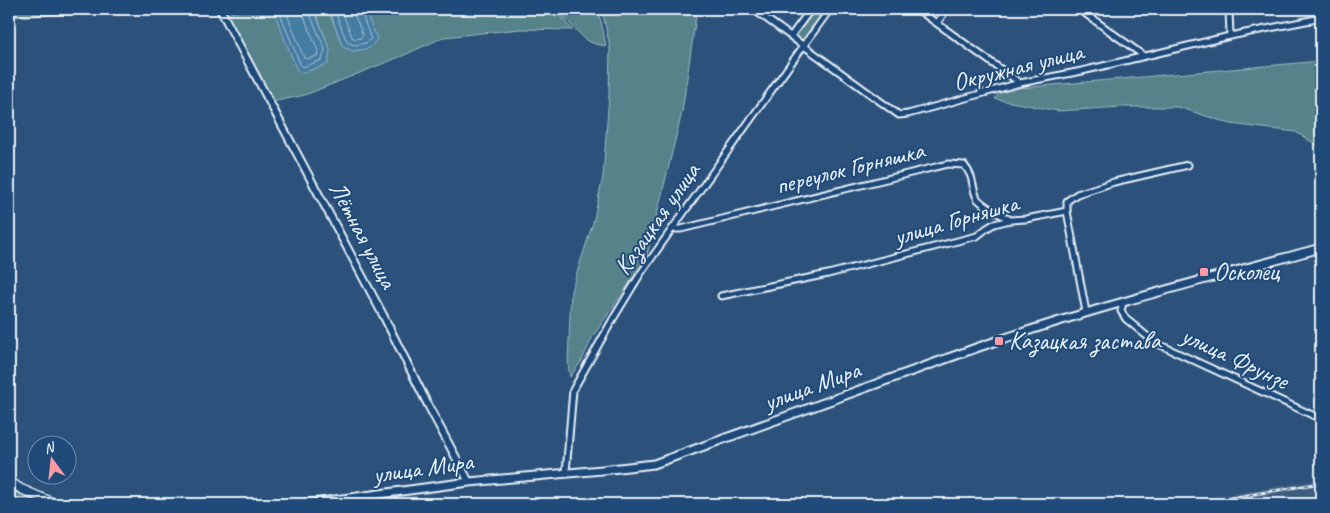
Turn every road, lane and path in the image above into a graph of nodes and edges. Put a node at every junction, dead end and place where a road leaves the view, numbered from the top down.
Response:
1 (220, 9) edge
2 (753, 9) edge
3 (811, 9) edge
4 (830, 9) edge
5 (917, 9) edge
6 (947, 9) edge
7 (1078, 9) edge
8 (1229, 9) edge
9 (1321, 18) edge
10 (937, 23) junction
11 (791, 36) junction
12 (1230, 36) junction
13 (803, 45) junction
14 (1144, 56) junction
15 (1020, 83) junction
16 (1188, 165) dead end
17 (1067, 212) junction
18 (1010, 220) junction
19 (672, 229) junction
20 (1321, 248) edge
21 (721, 296) dead end
22 (1122, 303) junction
23 (1086, 312) junction
24 (1321, 418) edge
25 (566, 472) junction
26 (9, 481) edge
27 (469, 482) junction
28 (9, 499) edge
29 (14, 504) edge
30 (56, 504) edge
31 (305, 504) edge

1 - 27 street, Лётная улица
2 - 11 street, Окружная улица
3 - 11 street
4 - 13 street, Казацкая улица
5 - 10 street
6 - 10 street
7 - 14 street
8 - 12 street
9 - 12 street, Окружная улица
10 - 15 street
11 - 13 street, Окружная улица
12 - 14 street, Окружная улица
13 - 15 street, Окружная улица
13 - 19 street, Казацкая улица
14 - 15 street, Окружная улица
16 - 17 street
17 - 18 street, улица Горняшка
17 - 23 street
18 - 19 street, переулок Горняшка
18 - 21 street, улица Горняшка
19 - 25 street, Казацкая улица
20 - 22 main road, улица Мира
22 - 23 main road, улица Мира
22 - 24 street, улица Фрунзе
23 - 25 main road, улица Мира
25 - 27 main road, улица Мира
26 - 30 main road
27 - 31 main road, улица Мира
28 - 29 main road

